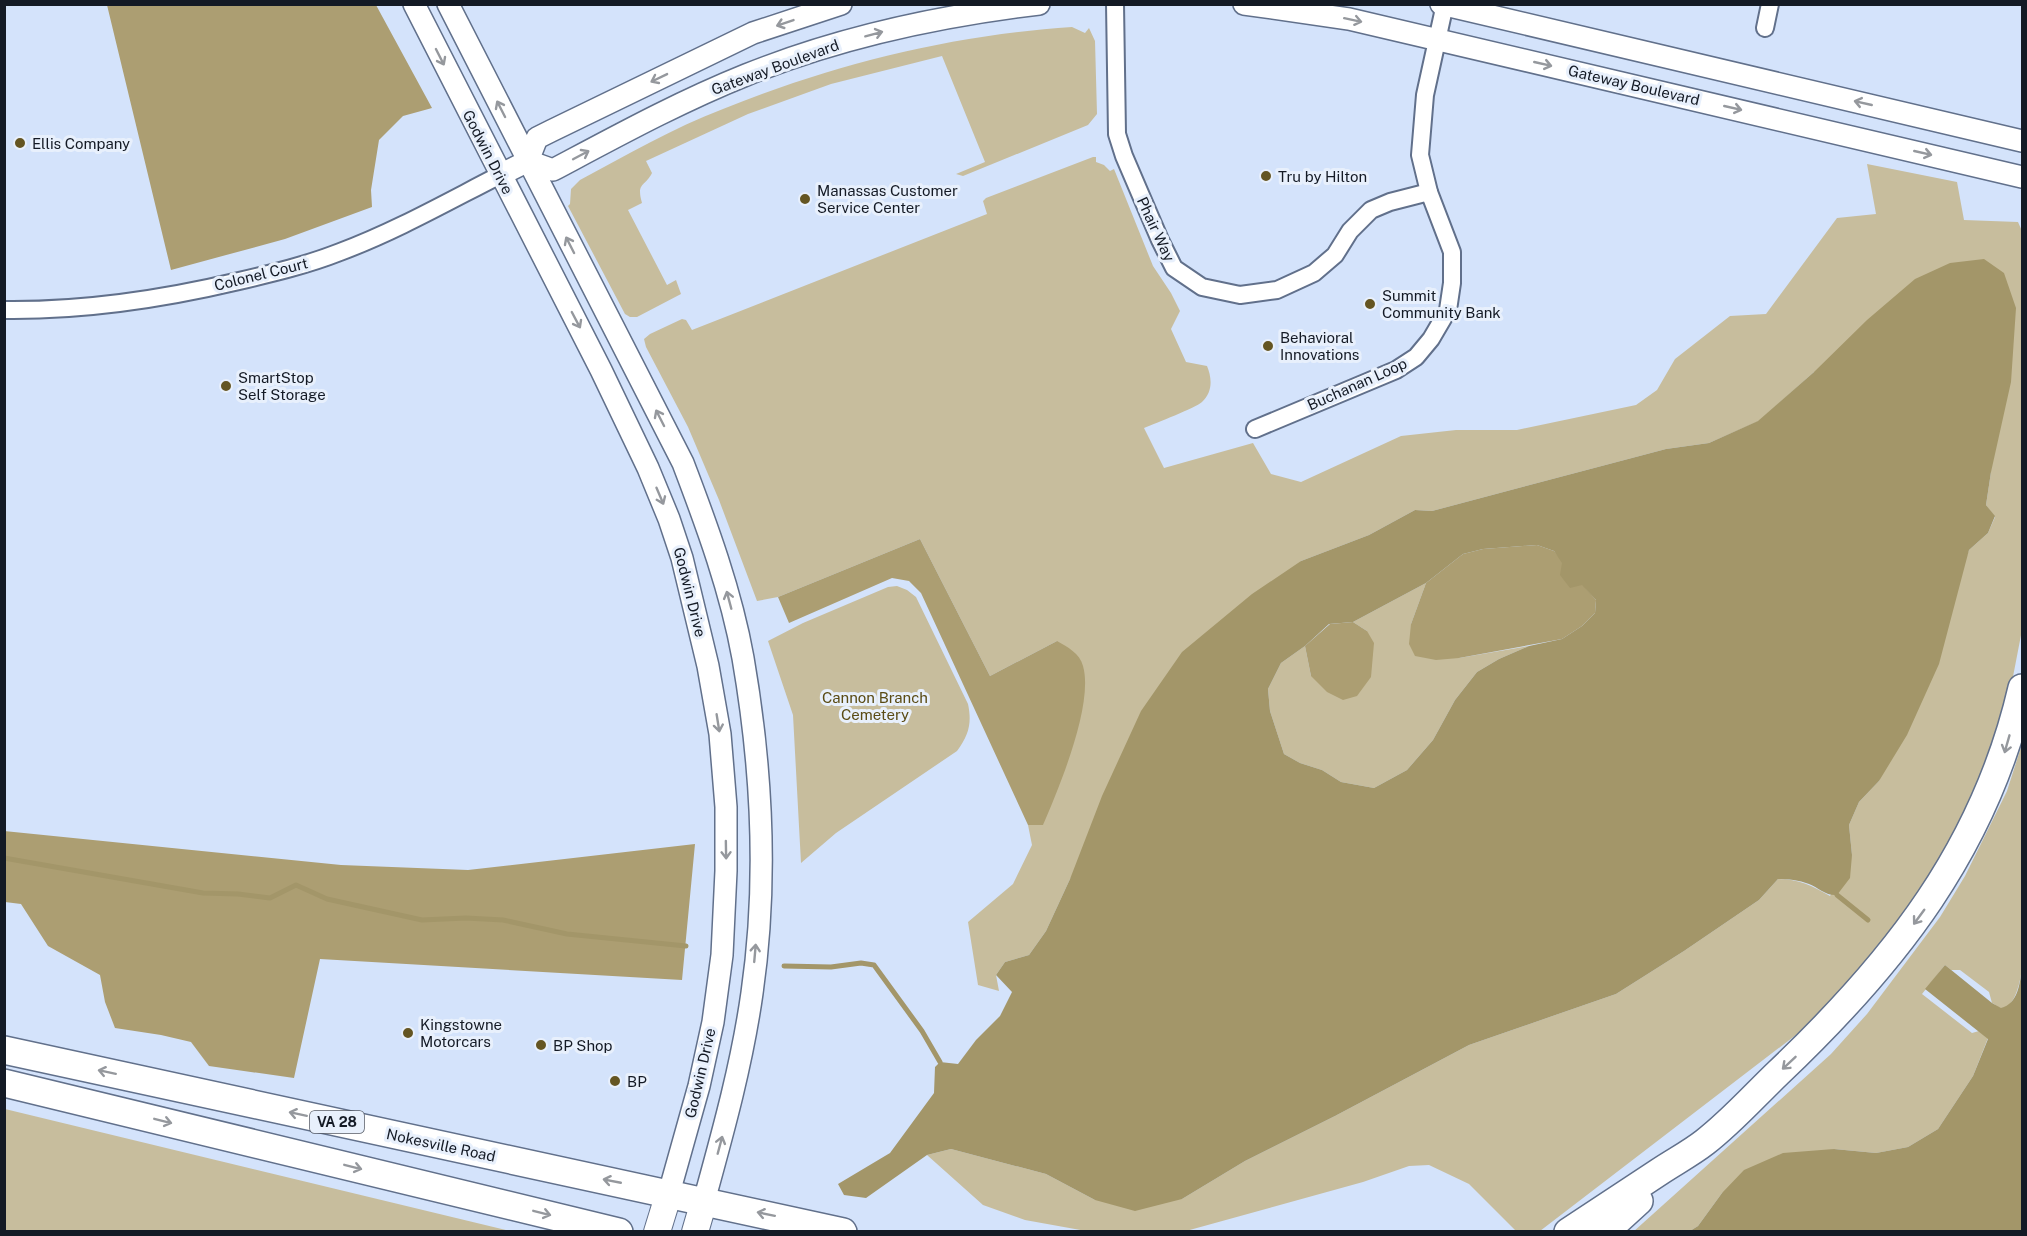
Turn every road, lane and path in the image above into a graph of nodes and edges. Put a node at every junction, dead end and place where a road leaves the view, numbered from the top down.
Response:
1 (414, 4) edge
2 (448, 4) edge
3 (841, 4) edge
4 (1039, 4) edge
5 (1115, 4) edge
6 (1244, 4) edge
7 (1770, 4) edge
8 (1444, 5) edge
9 (1765, 28) dead end
10 (1438, 40) junction
11 (2022, 141) edge
12 (528, 161) junction
13 (500, 175) junction
14 (2022, 177) edge
15 (1429, 192) junction
16 (4, 310) edge
17 (1255, 429) dead end
18 (742, 657) junction
19 (708, 666) junction
20 (2022, 688) edge
21 (4, 1050) edge
22 (4, 1083) edge
23 (1705, 1142) junction
24 (669, 1193) junction
25 (704, 1201) junction
26 (620, 1232) edge
27 (657, 1232) edge
28 (695, 1232) edge
29 (843, 1232) edge
30 (1568, 1232) edge
31 (1605, 1232) edge

1 -> 13 street, Godwin Drive
12 -> 2 street, Godwin Drive
3 -> 12 street
12 -> 4 street, Gateway Boulevard
5 - 15 street, Phair Way
6 -> 10 street, Gateway Boulevard
7 - 9 street
8 - 10 street, Buchanan Loop
11 -> 8 street
10 -> 14 street, Gateway Boulevard
10 - 15 street, Buchanan Loop
12 - 13 street
18 -> 12 street, Godwin Drive
13 - 16 street, Colonel Court
13 -> 19 street, Godwin Drive
15 - 17 street, Buchanan Loop
18 - 19 street
25 -> 18 street, Godwin Drive
19 -> 24 street, Godwin Drive
20 -> 23 highway
24 -> 21 highway, Nokesville Road / VA 28
22 -> 26 highway
23 - 30 highway
23 - 31 highway
24 - 25 highway, Nokesville Road / VA 28
24 - 27 main road, Godwin Drive
25 - 28 main road, Godwin Drive
29 -> 25 highway, Nokesville Road / VA 28

